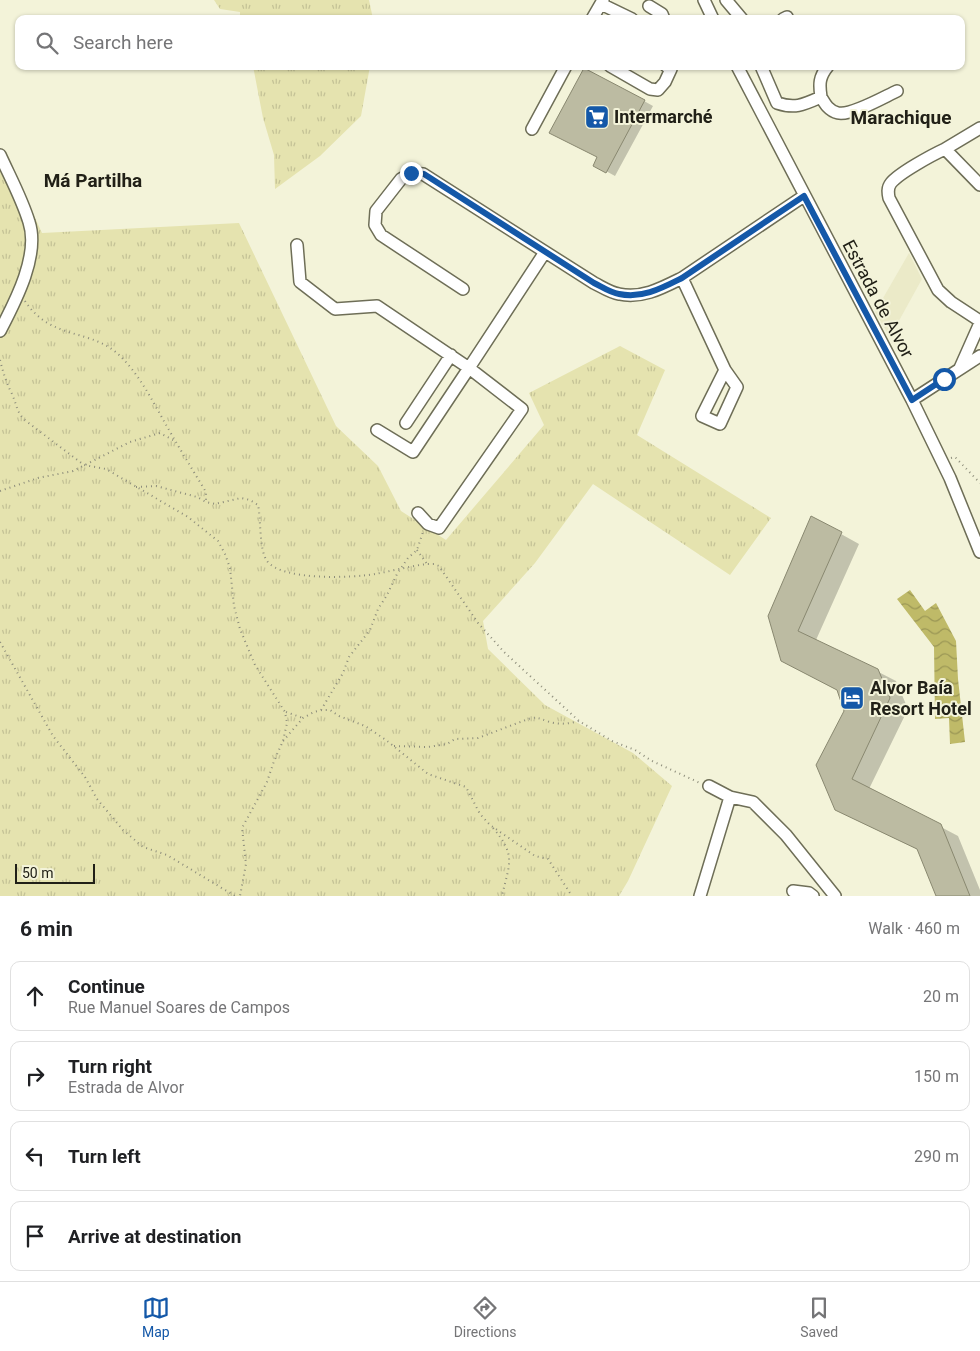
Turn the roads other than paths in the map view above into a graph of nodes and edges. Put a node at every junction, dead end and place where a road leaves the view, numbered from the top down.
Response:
1 (704, 0) edge
2 (726, 0) edge
3 (602, 2) edge
4 (649, 6) dead end
5 (594, 15) edge
6 (625, 15) edge
7 (662, 15) edge
8 (711, 15) edge
9 (739, 15) edge
10 (564, 70) edge
11 (617, 70) edge
12 (671, 70) edge
13 (739, 70) edge
14 (763, 70) edge
15 (825, 70) edge
16 (897, 91) dead end
17 (821, 98) junction
18 (980, 128) edge
19 (532, 129) dead end
20 (945, 149) junction
21 (0, 155) edge
22 (980, 185) edge
23 (804, 196) junction
24 (297, 245) dead end
25 (545, 252) junction
26 (682, 278) junction
27 (463, 289) dead end
28 (980, 322) edge
29 (0, 330) edge
30 (451, 355) junction
31 (980, 356) edge
32 (469, 368) junction
33 (960, 368) junction
34 (725, 370) dead end
35 (912, 400) junction
36 (406, 423) dead end
37 (377, 430) dead end
38 (418, 513) dead end
39 (979, 549) edge
40 (709, 786) road end
41 (730, 796) junction
42 (793, 891) dead end
43 (700, 896) edge
44 (813, 896) edge
45 (835, 896) edge

1 - 8 street
2 - 9 street
3 - 5 street
3 - 6 street
4 - 7 street
10 - 19 street
11 - 12 street
13 - 23 street, Estrada de Alvor
14 - 17 street
15 - 17 street
16 - 17 street
18 - 20 street
20 - 22 street
20 - 28 street
21 - 29 street
23 - 26 street
23 - 35 street, Estrada de Alvor
24 - 30 street
25 - 26 street
25 - 27 street
25 - 32 street
26 - 34 street
28 - 33 street
30 - 32 street
30 - 36 street
31 - 33 street
32 - 37 street
32 - 38 street
33 - 35 street
35 - 39 street, Estrada de Alvor
40 - 41 street
41 - 43 street
41 - 45 street
42 - 44 street

